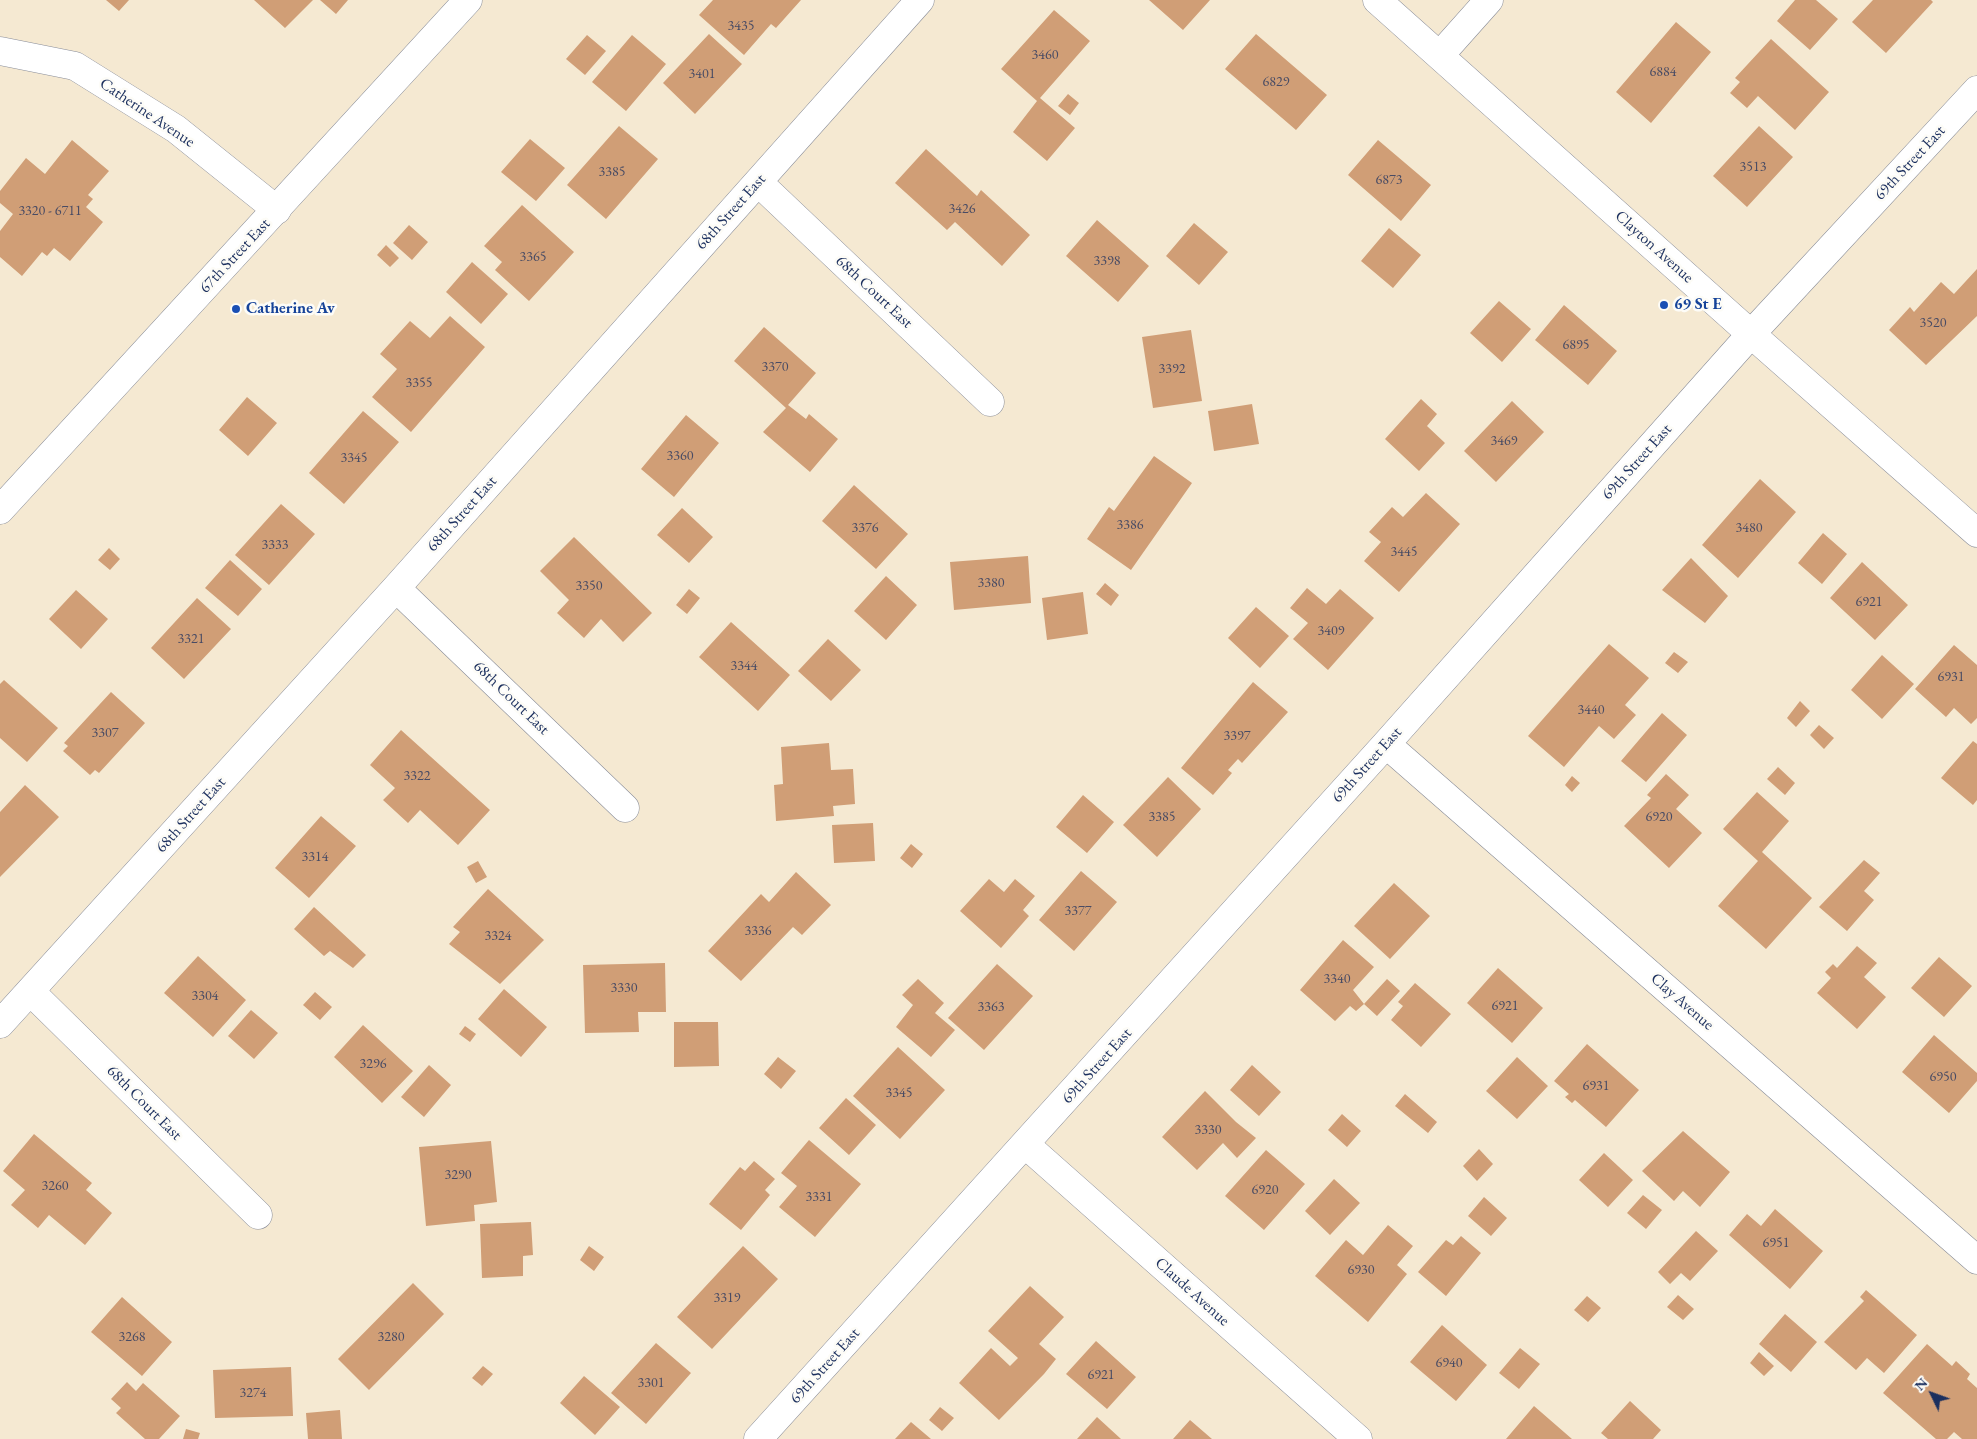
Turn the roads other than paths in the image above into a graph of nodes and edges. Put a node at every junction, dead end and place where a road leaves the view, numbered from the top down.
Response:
1 (468, 0) edge
2 (920, 0) edge
3 (1377, 0) edge
4 (1489, 0) edge
5 (0, 52) edge
6 (1440, 55) junction
7 (1977, 90) edge
8 (758, 182) junction
9 (278, 210) junction
10 (1751, 334) junction
11 (990, 402) dead end
12 (0, 510) edge
13 (1977, 533) edge
14 (396, 588) junction
15 (1386, 744) junction
16 (625, 808) dead end
17 (30, 991) junction
18 (0, 1024) edge
19 (1026, 1144) junction
20 (258, 1215) dead end
21 (1977, 1260) edge
22 (758, 1439) edge
23 (1358, 1439) edge

1 - 9 street, 67th Street East
2 - 8 street, 68th Street East
3 - 6 street, Clayton Avenue
4 - 6 street
5 - 9 street, Catherine Avenue
6 - 10 street, Clayton Avenue
7 - 10 street, 69th Street East
8 - 11 street, 68th Court East
8 - 14 street, 68th Street East
9 - 12 street, 67th Street East
10 - 13 street, Clayton Avenue
10 - 15 street, 69th Street East
14 - 16 street, 68th Court East
14 - 17 street, 68th Street East
15 - 19 street, 69th Street East
15 - 21 street, Clay Avenue
17 - 18 street, 68th Street East
17 - 20 street, 68th Court East
19 - 22 street, 69th Street East
19 - 23 street, Claude Avenue

